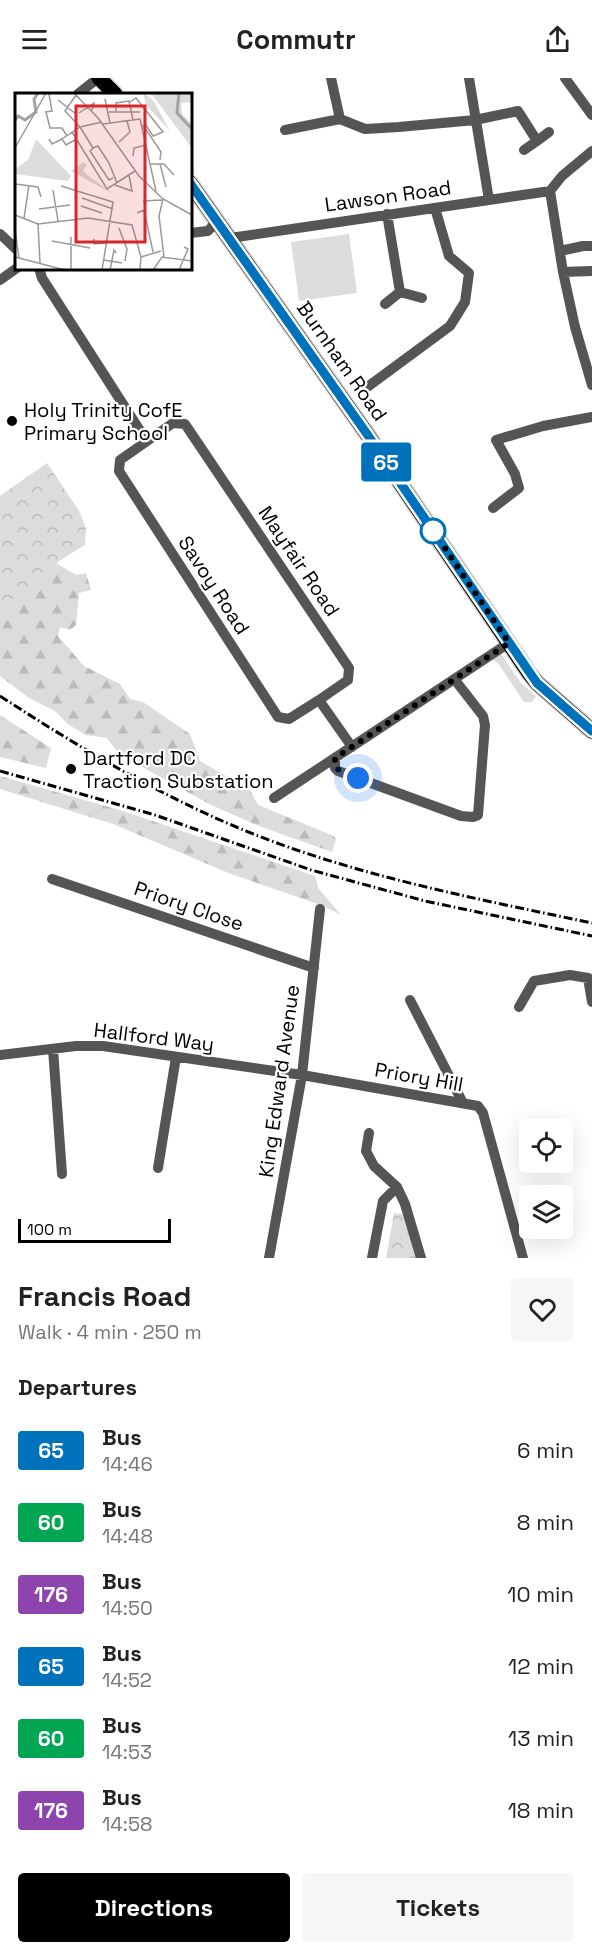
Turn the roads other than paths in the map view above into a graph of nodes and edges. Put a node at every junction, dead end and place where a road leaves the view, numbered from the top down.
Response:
1 (99, 78) edge
2 (331, 78) edge
3 (469, 78) edge
4 (565, 78) edge
5 (79, 93) edge
6 (114, 93) edge
7 (592, 114) edge
8 (340, 119) junction
9 (475, 120) junction
10 (285, 130) dead end
11 (549, 132) dead end
12 (537, 141) junction
13 (524, 150) dead end
14 (592, 151) edge
15 (192, 186) edge
16 (550, 191) junction
17 (489, 200) junction
18 (435, 208) junction
19 (387, 214) junction
20 (218, 220) junction
21 (192, 233) edge
22 (230, 238) junction
23 (592, 246) edge
24 (560, 251) junction
25 (15, 269) edge
26 (40, 270) edge
27 (592, 271) edge
28 (563, 272) junction
29 (0, 280) edge
30 (400, 292) junction
31 (422, 298) dead end
32 (385, 304) dead end
33 (592, 385) edge
34 (366, 388) dead end
35 (592, 417) edge
36 (146, 440) junction
37 (493, 508) dead end
38 (509, 643) junction
39 (454, 680) junction
40 (320, 700) junction
41 (592, 731) edge
42 (352, 747) junction
43 (335, 758) junction
44 (274, 798) dead end
45 (52, 879) dead end
46 (320, 909) dead end
47 (314, 968) junction
48 (410, 1000) dead end
49 (592, 1002) edge
50 (519, 1006) dead end
51 (53, 1049) junction
52 (0, 1055) edge
53 (176, 1057) junction
54 (303, 1075) junction
55 (463, 1103) junction
56 (369, 1133) dead end
57 (158, 1168) dead end
58 (62, 1174) dead end
59 (397, 1187) junction
60 (269, 1258) edge
61 (372, 1258) edge
62 (421, 1258) edge
63 (523, 1258) edge

1 - 5 street
1 - 6 main road
2 - 8 street
3 - 9 street
4 - 7 street
8 - 9 street
8 - 10 street
9 - 12 street
9 - 17 street
11 - 12 street
12 - 13 street
14 - 16 street
15 - 20 main road, Burnham Road
16 - 17 street, Lawson Road
16 - 24 street
17 - 18 street, Lawson Road
18 - 19 street, Lawson Road
18 - 34 street
19 - 22 street, Lawson Road
19 - 30 street
20 - 21 street
20 - 22 main road, Burnham Road
22 - 38 main road, Burnham Road
23 - 24 street
24 - 28 street
25 - 29 street
26 - 36 street
27 - 28 street
28 - 33 street
30 - 31 street
30 - 32 street
35 - 37 street
36 - 40 street, Savoy Road
36 - 40 street, Mayfair Road
38 - 39 street
38 - 41 main road, Burnham Road
39 - 42 street
39 - 43 street
40 - 42 street
42 - 43 street
43 - 44 street
45 - 47 street, Priory Close
46 - 47 street, King Edward Avenue
47 - 54 street, King Edward Avenue
48 - 55 street
49 - 50 street
51 - 52 street, Hallford Way
51 - 53 street, Hallford Way
51 - 58 street
53 - 54 street, Hallford Way
53 - 57 street
54 - 55 street, Priory Hill
54 - 60 street, King Edward Avenue
55 - 63 street, Priory Hill
56 - 59 street
59 - 61 street
59 - 62 street

